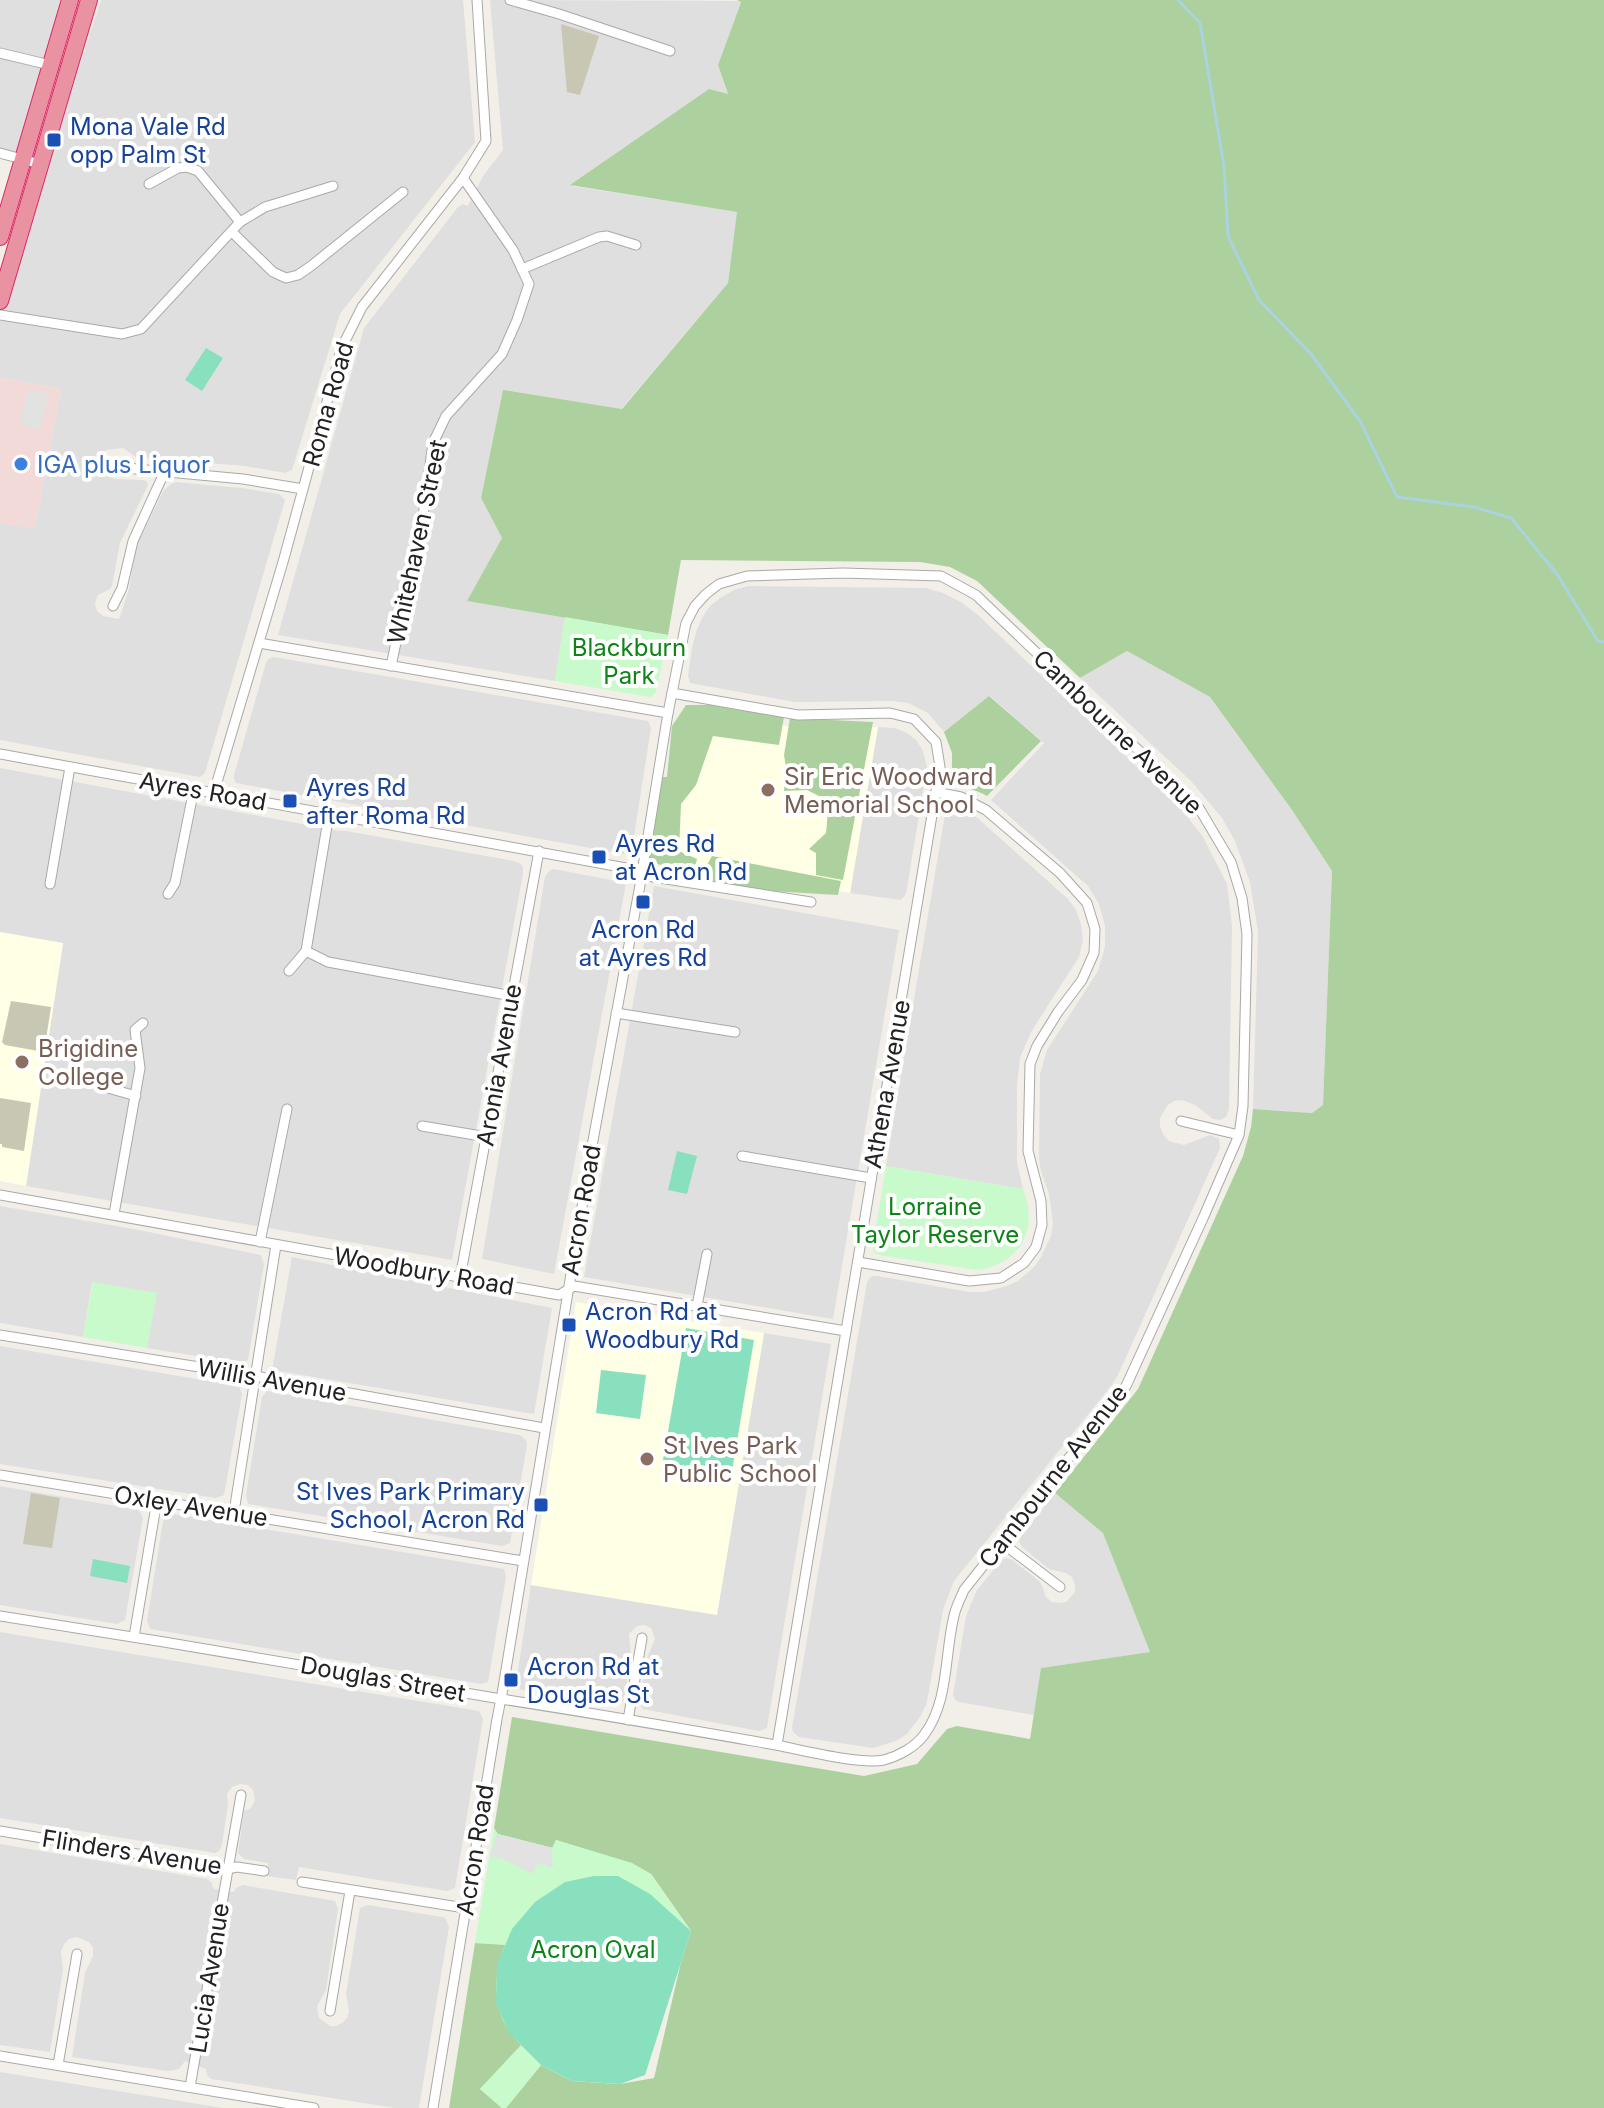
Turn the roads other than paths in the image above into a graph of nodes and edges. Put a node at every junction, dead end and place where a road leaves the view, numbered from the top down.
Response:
1 (70, 0) edge
2 (89, 0) edge
3 (477, 0) edge
4 (510, 0) edge
5 (670, 51) dead end
6 (0, 53) edge
7 (50, 65) junction
8 (0, 153) edge
9 (32, 162) junction
10 (463, 178) junction
11 (149, 184) dead end
12 (333, 186) dead end
13 (403, 192) dead end
14 (240, 222) junction
15 (232, 232) junction
16 (0, 237) edge
17 (636, 245) dead end
18 (522, 269) junction
19 (0, 301) edge
20 (0, 315) edge
21 (118, 462) dead end
22 (164, 473) junction
23 (303, 489) junction
24 (113, 606) dead end
25 (259, 643) junction
26 (391, 666) junction
27 (672, 693) junction
28 (668, 713) junction
29 (0, 754) edge
30 (70, 767) junction
31 (194, 789) junction
32 (214, 792) junction
33 (936, 792) junction
34 (329, 814) junction
35 (539, 851) junction
36 (642, 873) junction
37 (50, 884) dead end
38 (168, 894) dead end
39 (811, 902) dead end
40 (306, 951) junction
41 (289, 971) dead end
42 (512, 996) junction
43 (616, 1013) junction
44 (143, 1023) dead end
45 (735, 1032) dead end
46 (101, 1086) dead end
47 (136, 1096) junction
48 (287, 1109) dead end
49 (1181, 1121) dead end
50 (422, 1126) dead end
51 (1239, 1135) junction
52 (487, 1137) junction
53 (742, 1156) dead end
54 (871, 1178) junction
55 (0, 1195) edge
56 (114, 1214) junction
57 (260, 1242) junction
58 (276, 1245) junction
59 (707, 1254) dead end
60 (858, 1262) junction
61 (460, 1278) junction
62 (567, 1290) junction
63 (697, 1306) junction
64 (846, 1331) junction
65 (0, 1335) edge
66 (255, 1376) junction
67 (544, 1428) junction
68 (0, 1475) edge
69 (157, 1500) junction
70 (234, 1512) junction
71 (1001, 1542) junction
72 (523, 1561) junction
73 (1060, 1587) dead end
74 (0, 1616) edge
75 (134, 1637) junction
76 (642, 1638) dead end
77 (501, 1699) junction
78 (936, 1713) joint
79 (628, 1720) junction
80 (777, 1745) junction
81 (241, 1795) dead end
82 (0, 1831) edge
83 (227, 1869) junction
84 (264, 1871) dead end
85 (302, 1882) dead end
86 (350, 1891) junction
87 (465, 1908) junction
88 (77, 1954) dead end
89 (330, 2011) dead end
90 (0, 2056) edge
91 (58, 2065) junction
92 (190, 2087) junction
93 (314, 2108) edge
94 (433, 2108) edge

1 - 7 highway
2 - 9 highway
3 - 10 street, Roma Road
4 - 5 street
6 - 7 street
7 - 9 highway
8 - 9 street
9 - 16 highway
9 - 19 highway
10 - 18 street
10 - 23 street, Roma Road
11 - 14 street
12 - 14 street
13 - 15 street
14 - 15 street
15 - 20 street
17 - 18 street
18 - 26 street, Whitehaven Street
21 - 22 street
22 - 23 street
22 - 24 street
23 - 25 street, Roma Road
25 - 26 street
25 - 32 street, Roma Road
26 - 28 street
27 - 28 street, Acron Road
27 - 33 street, Athena Avenue
27 - 51 street, Cambourne Avenue
28 - 36 street, Acron Road
29 - 30 street, Ayres Road
30 - 31 street, Ayres Road
30 - 37 street
31 - 32 street, Ayres Road
31 - 38 street
32 - 34 street, Ayres Road
33 - 54 street, Athena Avenue
33 - 60 street
34 - 35 street, Ayres Road
34 - 40 street
35 - 36 street, Ayres Road
35 - 42 street, Aronia Avenue
36 - 39 street, Ayres Road
36 - 43 street, Acron Road
40 - 41 street
40 - 42 street
42 - 52 street, Aronia Avenue
43 - 45 street
43 - 62 street, Acron Road
44 - 47 street
46 - 47 street
47 - 56 street
48 - 57 street
49 - 51 street
50 - 52 street
51 - 71 street, Cambourne Avenue
52 - 61 street, Aronia Avenue
53 - 54 street
54 - 60 street, Athena Avenue
55 - 56 street, Woodbury Road
56 - 57 street, Woodbury Road
57 - 58 street, Woodbury Road
58 - 61 street, Woodbury Road
58 - 66 street
59 - 63 street
60 - 64 street, Athena Avenue
61 - 62 street, Woodbury Road
62 - 63 street, Woodbury Road
62 - 67 street, Acron Road
63 - 64 street, Woodbury Road
64 - 80 street, Athena Avenue
65 - 66 street, Willis Avenue
66 - 67 street, Willis Avenue
66 - 70 street
67 - 72 street, Acron Road
68 - 69 street, Oxley Avenue
69 - 70 street, Oxley Avenue
69 - 75 street
70 - 72 street, Oxley Avenue
71 - 73 street
71 - 78 street, Cambourne Avenue
72 - 77 street, Acron Road
74 - 75 street, Douglas Street
75 - 77 street, Douglas Street
76 - 79 street
77 - 79 street, Douglas Street
77 - 87 street, Acron Road
78 - 80 street, Douglas Street
79 - 80 street, Douglas Street
81 - 83 street, Lucia Avenue
82 - 83 street, Flinders Avenue
83 - 84 street, Flinders Avenue
83 - 92 street, Lucia Avenue
85 - 86 street
86 - 87 street
86 - 89 street
87 - 94 street, Acron Road
88 - 91 street
90 - 91 street
91 - 92 street
92 - 93 street

